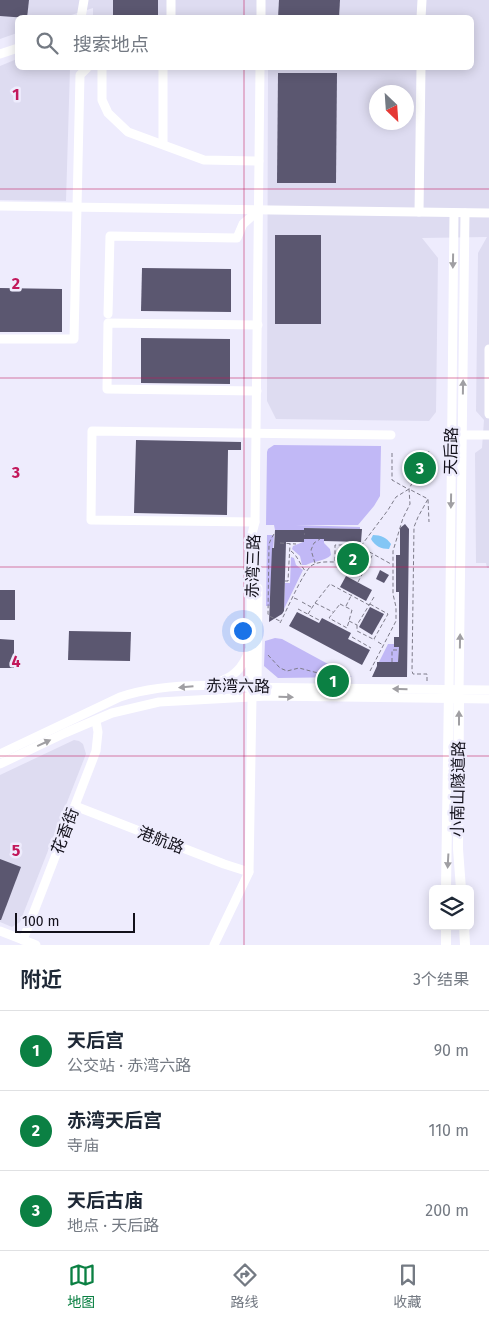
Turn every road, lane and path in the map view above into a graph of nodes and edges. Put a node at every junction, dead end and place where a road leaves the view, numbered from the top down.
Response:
1 (84, 0) edge
2 (171, 0) edge
3 (261, 0) edge
4 (422, 0) edge
5 (81, 15) edge
6 (171, 15) edge
7 (261, 15) edge
8 (421, 15) edge
9 (15, 49) edge
10 (0, 54) edge
11 (86, 70) edge
12 (102, 70) edge
13 (164, 70) edge
14 (260, 70) edge
15 (421, 70) edge
16 (163, 144) junction
17 (259, 161) junction
18 (0, 206) edge
19 (76, 207) junction
20 (258, 210) junction
21 (419, 212) junction
22 (454, 213) junction
23 (465, 213) junction
24 (489, 213) edge
25 (108, 314) dead end
26 (258, 325) junction
27 (0, 339) edge
28 (488, 349) edge
29 (489, 367) edge
30 (489, 388) edge
31 (258, 391) junction
32 (489, 410) edge
33 (489, 414) edge
34 (257, 433) junction
35 (391, 435) dead end
36 (452, 435) junction
37 (462, 435) junction
38 (489, 436) edge
39 (429, 451) dead end
40 (392, 453) dead end
41 (409, 489) junction
42 (428, 499) junction
43 (255, 522) junction
44 (429, 522) dead end
45 (274, 534) dead end
46 (320, 539) dead end
47 (280, 543) dead end
48 (285, 544) junction
49 (290, 544) junction
50 (296, 544) dead end
51 (361, 547) junction
52 (285, 548) dead end
53 (289, 550) junction
54 (373, 554) junction
55 (335, 562) junction
56 (315, 564) junction
57 (392, 564) junction
58 (286, 565) dead end
59 (289, 565) junction
60 (306, 572) junction
61 (362, 576) junction
62 (285, 581) dead end
63 (358, 582) dead end
64 (352, 595) junction
65 (293, 597) junction
66 (374, 597) dead end
67 (299, 600) dead end
68 (302, 602) dead end
69 (315, 603) junction
70 (369, 604) junction
71 (346, 607) junction
72 (312, 608) junction
73 (298, 609) dead end
74 (333, 612) junction
75 (308, 614) junction
76 (319, 620) dead end
77 (349, 621) junction
78 (338, 623) junction
79 (357, 625) junction
80 (336, 626) dead end
81 (352, 637) dead end
82 (378, 642) dead end
83 (251, 643) junction
84 (384, 646) junction
85 (371, 648) dead end
86 (399, 650) dead end
87 (268, 655) dead end
88 (392, 662) dead end
89 (331, 666) dead end
90 (370, 671) dead end
91 (427, 674) dead end
92 (208, 685) junction
93 (254, 687) junction
94 (489, 690) edge
95 (454, 694) junction
96 (252, 697) junction
97 (489, 699) edge
98 (96, 721) junction
99 (0, 754) edge
100 (0, 764) edge
101 (75, 806) junction
102 (249, 872) junction
103 (446, 885) edge
104 (460, 885) edge
105 (446, 930) edge
106 (464, 930) edge
107 (0, 931) edge
108 (23, 940) junction
109 (36, 945) edge
110 (214, 945) edge
111 (446, 945) edge
112 (465, 945) edge

1 - 5 street
2 - 6 street
3 - 7 street
4 - 8 street
9 - 10 street
11 - 19 street
12 - 16 street
13 - 16 street
14 - 17 street
15 - 21 street
16 - 17 street
17 - 20 street
18 - 19 street
19 - 20 street
19 - 27 street
20 - 21 street
20 - 25 street
20 - 26 street
21 - 22 street
22 - 23 street
22 -> 36 street, 天后路
23 - 24 street
37 -> 23 street, 天后路
26 - 31 street
26 - 31 street
28 - 29 street
29 - 30 street
30 - 32 street
31 - 34 street
32 - 33 street
34 - 35 street
34 - 43 street
34 - 43 street
36 - 37 street
36 -> 95 street, 天后路
37 - 38 street
95 -> 37 street, 天后路
39 - 41 path
40 - 41 path
41 - 42 path
41 - 51 path
41 - 57 path
42 - 44 path
42 - 91 path
43 - 83 street, 赤湾三路
43 - 93 street, 赤湾三路
45 - 65 path
46 - 56 path
47 - 48 path
48 - 49 path
48 - 52 path
49 - 50 path
49 - 53 path
51 - 54 path
51 - 55 path
53 - 59 path
53 - 60 path
54 - 57 path
54 - 61 path
55 - 56 path
55 - 61 path
56 - 60 path
57 - 84 path
58 - 59 path
59 - 62 path
60 - 65 path
61 - 63 path
64 - 69 path
64 - 70 path
64 - 71 path
65 - 67 path
66 - 70 path
68 - 72 path
69 - 72 path
69 - 74 path
70 - 79 path
70 - 79 path
71 - 74 path
71 - 77 path
72 - 75 path
73 - 75 path
74 - 78 path
75 - 76 path
77 - 78 path
77 - 79 path
78 - 80 path
81 - 85 path
82 - 84 path
83 - 92 street
83 - 93 street, 赤湾三路
84 - 90 path
86 - 88 path
87 - 89 path
92 - 93 street, 赤湾六路
92 -> 99 street, 赤湾六路
95 -> 93 street, 赤湾六路
93 - 96 street, 赤湾三路
94 - 95 street, 赤湾六路
96 -> 95 street, 赤湾六路
95 - 97 street, 赤湾六路
95 -> 103 main road, 小南山隧道路
104 -> 95 main road, 小南山隧道路
96 - 98 street, 赤湾六路
96 - 102 street, 赤湾三路
100 -> 98 street, 赤湾六路
98 - 101 street, 花香街
101 - 102 street, 港航路
101 - 108 street, 花香街
102 - 110 street, 赤湾三路
105 - 111 main road
106 - 112 main road
107 - 108 street
108 - 109 street

